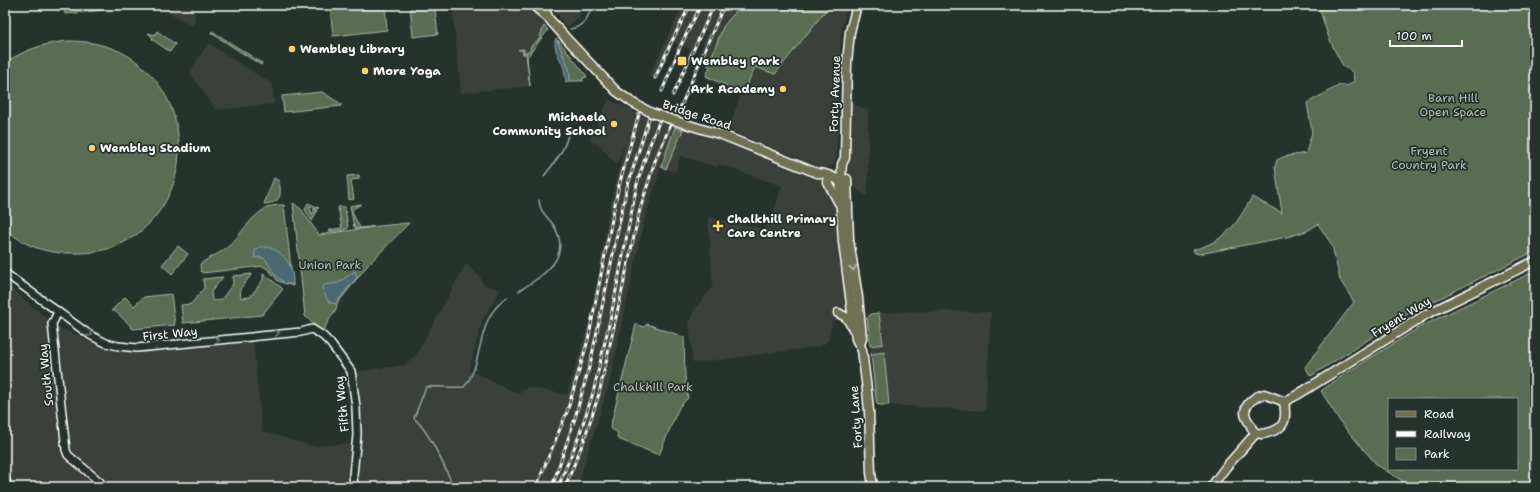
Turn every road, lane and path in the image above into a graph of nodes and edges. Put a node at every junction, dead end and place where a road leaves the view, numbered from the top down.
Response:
1 (533, 5) edge
2 (543, 5) edge
3 (856, 5) edge
4 (549, 19) junction
5 (844, 161) junction
6 (823, 176) junction
7 (841, 184) junction
8 (841, 207) junction
9 (1535, 261) edge
10 (5, 273) edge
11 (58, 312) junction
12 (838, 313) dead end
13 (855, 331) junction
14 (294, 332) joint
15 (860, 345) junction
16 (1284, 402) junction
17 (1256, 432) junction
18 (102, 487) edge
19 (354, 487) edge
20 (873, 487) edge
21 (1211, 487) edge

1 - 4 main road
2 - 4 main road
3 - 5 main road, Forty Avenue
4 - 6 main road, Bridge Road, bridge
5 - 6 main road
5 - 7 main road, Forty Avenue
5 -> 15 main road
6 - 7 main road, Bridge Road
6 - 8 main road
7 - 8 main road
8 - 13 main road
9 - 16 main road, Fryent Way
10 - 11 main road
11 -> 14 main road, First Way
11 - 18 main road, South Way
12 - 13 main road
13 - 15 main road
14 - 19 main road, Fifth Way
15 - 20 main road, Forty Lane
16 - 17 main road
16 - 17 main road
17 - 21 main road

